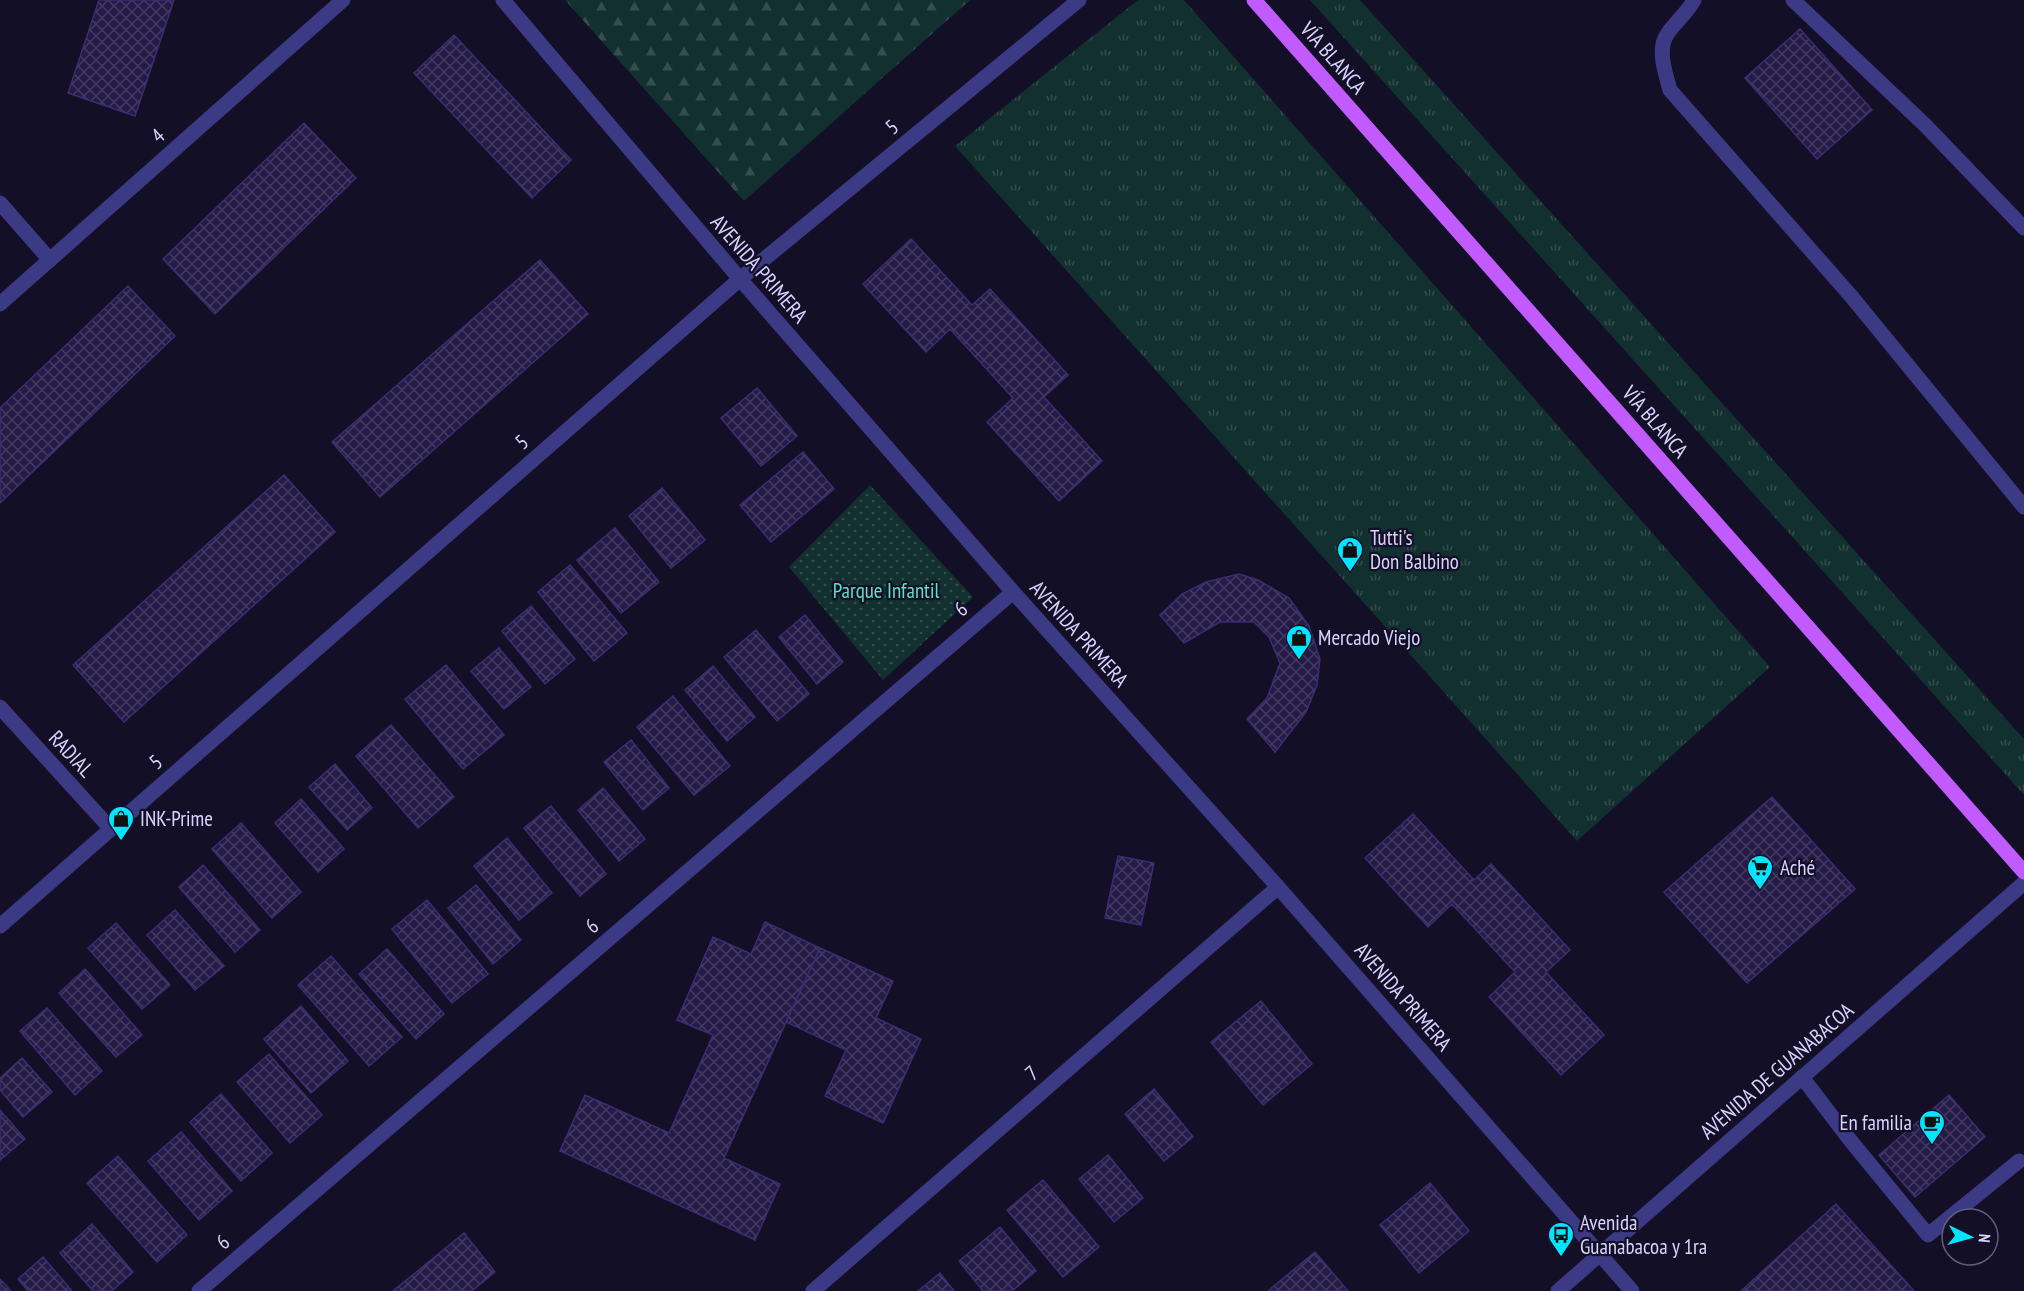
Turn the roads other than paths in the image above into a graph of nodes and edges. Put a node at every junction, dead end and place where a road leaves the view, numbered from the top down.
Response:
1 (343, 0) edge
2 (503, 0) edge
3 (1079, 0) edge
4 (1254, 0) edge
5 (1694, 0) edge
6 (1793, 0) edge
7 (0, 203) edge
8 (2024, 228) edge
9 (50, 260) junction
10 (740, 279) junction
11 (0, 304) edge
12 (2024, 507) edge
13 (1013, 592) junction
14 (0, 707) edge
15 (111, 829) junction
16 (2024, 872) edge
17 (2024, 883) edge
18 (1278, 887) junction
19 (0, 926) edge
20 (1802, 1077) junction
21 (2019, 1161) dead end
22 (1601, 1255) junction
23 (199, 1291) edge
24 (813, 1291) edge
25 (1558, 1291) edge
26 (1632, 1291) edge

1 - 9 street, 4
2 - 10 street, AVENIDA PRIMERA
3 - 10 street, 5
4 - 16 main road, VÍA BLANCA
5 - 12 street
6 - 8 street
7 - 9 street
9 - 11 street, 4
10 - 13 street, AVENIDA PRIMERA
10 - 15 street, 5
13 - 18 street, AVENIDA PRIMERA
13 - 23 street, 6
14 - 15 street, RADIAL
15 - 19 street, 5
17 - 20 street, AVENIDA DE GUANABACOA
18 - 22 street, AVENIDA PRIMERA
18 - 24 street, 7
20 - 21 street
20 - 22 street, AVENIDA DE GUANABACOA
22 - 25 street, AVENIDA DE GUANABACOA
22 - 26 street, AVENIDA PRIMERA

